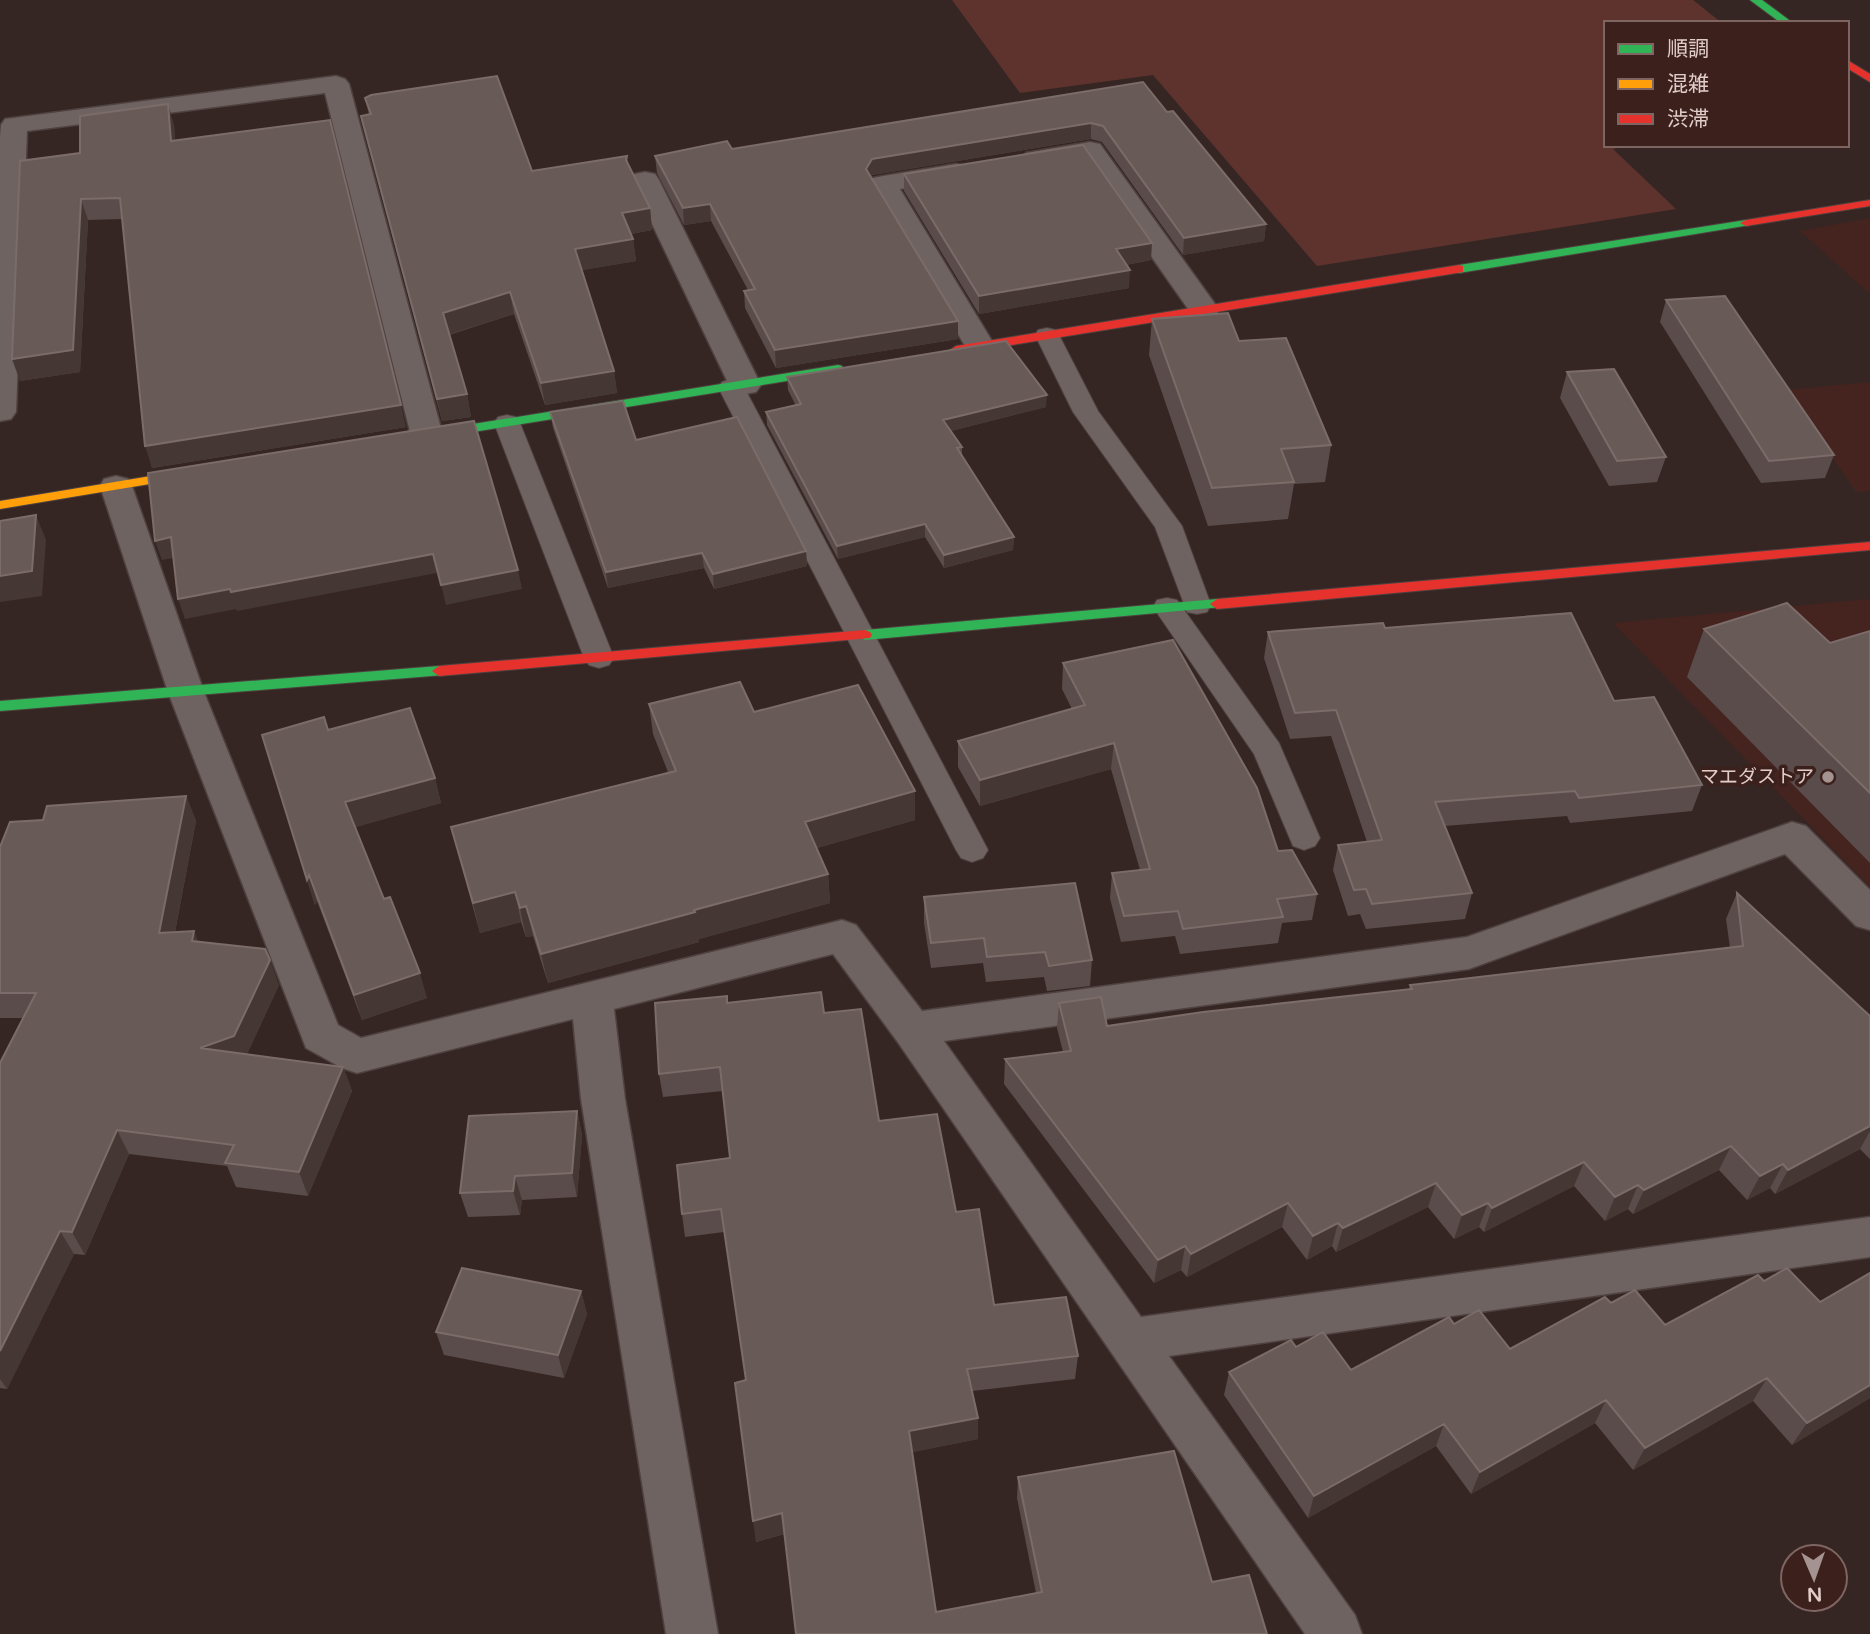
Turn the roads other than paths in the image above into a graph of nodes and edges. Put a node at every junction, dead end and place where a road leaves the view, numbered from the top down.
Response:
1 (1755, 0) edge
2 (1785, 21) edge
3 (1849, 64) edge
4 (1870, 79) edge
5 (645, 180) dead end
6 (1870, 203) edge
7 (1205, 310) junction
8 (1047, 335) junction
9 (980, 346) junction
10 (941, 353) edge
11 (849, 368) edge
12 (738, 386) junction
13 (0, 412) edge
14 (507, 423) junction
15 (420, 437) joint
16 (211, 470) edge
17 (116, 486) junction
18 (0, 505) edge
19 (1870, 546) edge
20 (1197, 605) junction
21 (1167, 607) junction
22 (858, 635) junction
23 (599, 658) junction
24 (186, 692) junction
25 (0, 706) edge
26 (1304, 838) dead end
27 (972, 850) dead end
28 (1870, 915) edge
29 (592, 997) junction
30 (912, 1028) junction
31 (1870, 1237) edge
32 (1130, 1340) junction
33 (692, 1634) edge
34 (1336, 1634) edge

1 - 2 street
3 - 4 street
5 - 12 street
6 - 7 street
7 - 8 street
7 - 9 street
8 - 9 street
8 - 20 lane
9 - 10 street
11 - 12 street
12 - 14 street
12 - 22 lane
13 - 15 street
14 - 15 street
14 - 23 lane
16 - 17 street
17 - 18 street
17 - 24 street
19 - 20 street
20 - 21 street
21 - 22 street
21 - 26 lane
22 - 23 street
22 - 27 lane
23 - 24 street
24 - 25 street
24 - 29 street
28 - 30 street
29 - 30 street
29 - 33 street
30 - 32 street
31 - 32 street
32 - 34 street

